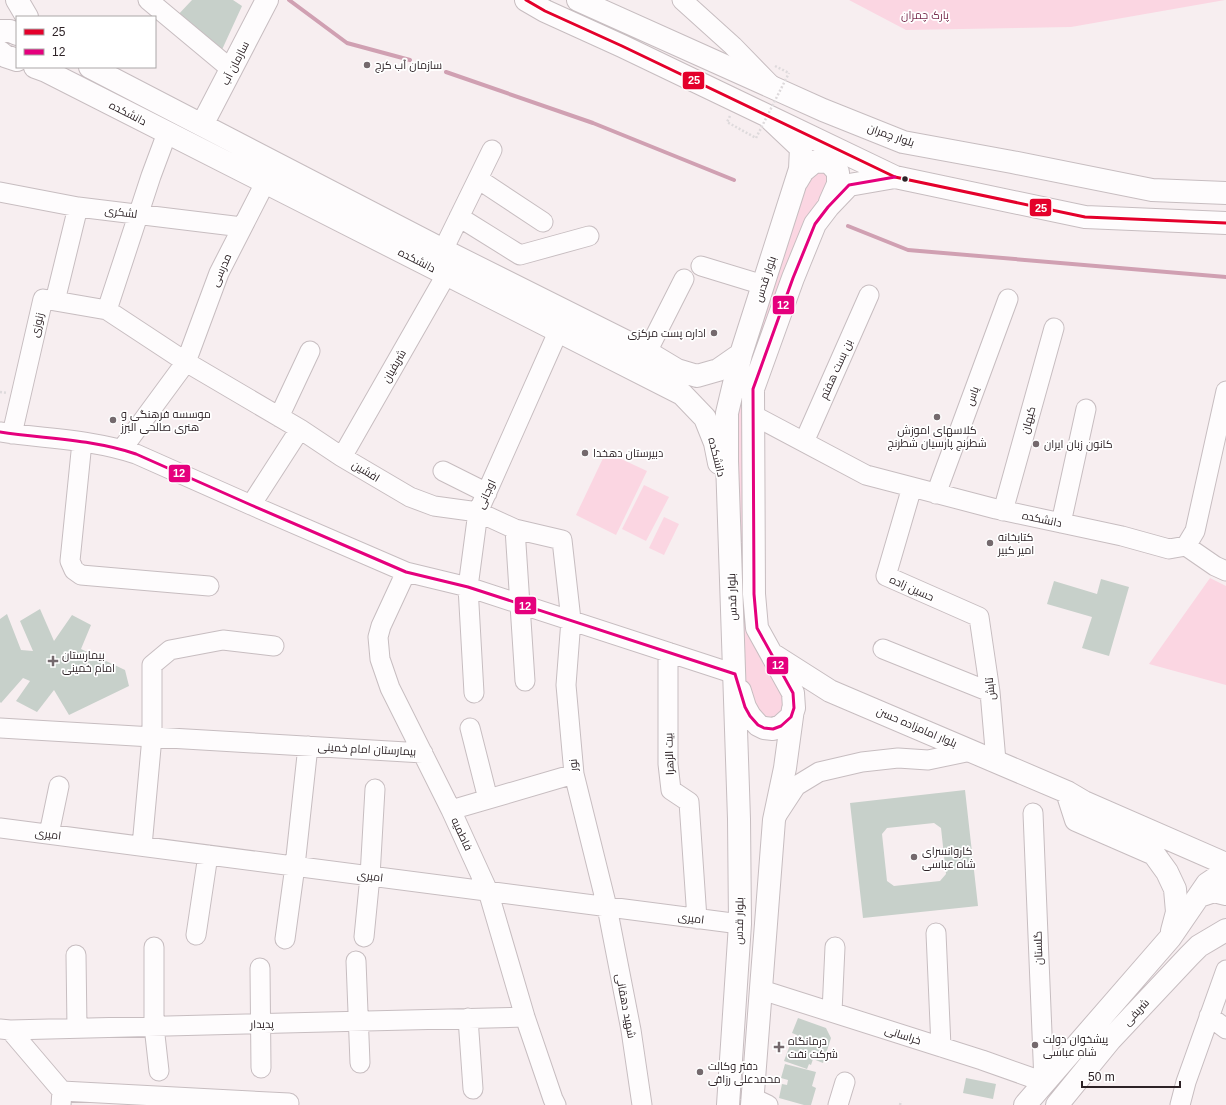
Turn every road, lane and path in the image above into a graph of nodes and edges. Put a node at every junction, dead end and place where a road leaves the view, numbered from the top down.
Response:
1 (5, 0) edge
2 (17, 0) edge
3 (148, 0) edge
4 (267, 0) edge
5 (508, 0) edge
6 (526, 0) edge
7 (578, 0) edge
8 (682, 0) edge
9 (0, 5) edge
10 (545, 11) junction
11 (26, 16) edge
12 (0, 31) edge
13 (16, 34) edge
14 (0, 52) edge
15 (16, 60) edge
16 (42, 68) edge
17 (92, 68) edge
18 (232, 70) junction
19 (789, 73) dead end
20 (773, 88) junction
21 (766, 115) junction
22 (727, 122) dead end
23 (202, 125) junction
24 (167, 133) junction
25 (492, 150) dead end
26 (895, 177) junction
27 (478, 179) junction
28 (265, 183) junction
29 (796, 183) junction
30 (0, 192) edge
31 (1226, 193) edge
32 (78, 207) junction
33 (828, 207) junction
34 (138, 214) junction
35 (459, 217) junction
36 (543, 222) dead end
37 (1226, 223) edge
38 (242, 226) junction
39 (589, 236) dead end
40 (443, 250) junction
41 (702, 266) dead end
42 (446, 274) junction
43 (684, 279) dead end
44 (763, 285) junction
45 (869, 295) dead end
46 (1008, 299) dead end
47 (55, 301) junction
48 (108, 310) junction
49 (1054, 328) dead end
50 (558, 332) junction
51 (310, 351) dead end
52 (646, 352) junction
53 (741, 354) junction
54 (186, 362) junction
55 (1226, 391) edge
56 (1086, 409) dead end
57 (753, 415) junction
58 (279, 417) junction
59 (300, 429) junction
60 (6, 433) edge
61 (82, 442) junction
62 (804, 442) junction
63 (122, 449) junction
64 (342, 457) junction
65 (443, 472) dead end
66 (912, 487) junction
67 (487, 494) junction
68 (936, 494) junction
69 (251, 505) junction
70 (729, 511) junction
71 (1003, 511) junction
72 (478, 512) junction
73 (1061, 524) junction
74 (515, 529) junction
75 (562, 540) joint
76 (1186, 546) junction
77 (1226, 571) edge
78 (406, 572) junction
79 (209, 586) dead end
80 (468, 587) junction
81 (520, 604) junction
82 (979, 618) joint
83 (571, 620) junction
84 (274, 646) dead end
85 (883, 649) dead end
86 (668, 652) junction
87 (770, 654) junction
88 (735, 674) junction
89 (525, 681) dead end
90 (990, 692) junction
91 (474, 693) dead end
92 (794, 708) junction
93 (0, 728) edge
94 (470, 728) dead end
95 (152, 737) junction
96 (308, 746) junction
97 (971, 750) junction
98 (423, 753) junction
99 (996, 761) junction
100 (574, 774) junction
101 (59, 786) dead end
102 (374, 789) dead end
103 (1067, 792) junction
104 (488, 799) junction
105 (451, 810) junction
106 (1033, 814) dead end
107 (774, 820) junction
108 (0, 828) edge
109 (49, 834) junction
110 (142, 846) junction
111 (208, 855) junction
112 (1226, 864) edge
113 (296, 866) junction
114 (1226, 874) edge
115 (370, 876) junction
116 (488, 891) junction
117 (1226, 894) edge
118 (1199, 896) junction
119 (607, 907) junction
120 (697, 918) junction
121 (740, 924) junction
122 (1226, 930) edge
123 (936, 933) dead end
124 (196, 934) dead end
125 (364, 937) dead end
126 (1170, 938) junction
127 (284, 939) dead end
128 (154, 947) dead end
129 (835, 947) dead end
130 (76, 955) dead end
131 (356, 961) dead end
132 (260, 968) dead end
133 (1226, 970) edge
134 (762, 990) junction
135 (832, 1012) junction
136 (1209, 1016) junction
137 (525, 1017) junction
138 (468, 1018) junction
139 (359, 1021) junction
140 (260, 1024) junction
141 (154, 1026) junction
142 (77, 1028) junction
143 (1226, 1029) edge
144 (5, 1030) edge
145 (941, 1047) junction
146 (360, 1063) dead end
147 (261, 1068) dead end
148 (159, 1071) dead end
149 (845, 1082) dead end
150 (1044, 1082) junction
151 (473, 1089) dead end
152 (62, 1098) edge
153 (901, 1101) dead end
154 (289, 1103) dead end
155 (758, 1103) edge
156 (556, 1105) edge
157 (642, 1105) edge
158 (728, 1105) edge
159 (838, 1105) edge
160 (900, 1105) edge
161 (1024, 1105) edge
162 (1057, 1105) edge
163 (1180, 1105) edge

1 - 9 main road
2 - 11 main road
3 - 18 street
4 - 18 main road, سازمان آب
5 - 10 main road
6 - 10 main road
7 - 20 main road, بلوار چمران
8 - 20 street
10 - 21 main road
12 - 13 main road
14 - 15 main road
16 - 24 main road, دانشکده
17 - 23 main road, دانشکده
18 - 23 main road, سازمان آب
19 - 22 path, bridge
20 - 31 main road, بلوار چمران
21 - 26 main road
21 - 29 main road, بلوار قدس
23 - 40 main road, دانشکده
24 - 28 main road, دانشکده
24 - 34 street
25 - 27 street
26 - 33 main road, بلوار قدس
26 - 37 main road
27 - 35 street
27 - 36 street
28 - 38 street, مدرسی
28 - 42 main road, دانشکده
29 - 33 main road
29 - 44 main road, بلوار قدس
30 - 32 street, لشکری
32 - 34 street, لشکری
32 - 47 street, زنوزی
33 - 57 main road, بلوار قدس
34 - 38 street, لشکری
34 - 48 street
35 - 39 street
35 - 40 street
38 - 54 street, مدرسی
40 - 52 main road, دانشکده
41 - 44 street
42 - 50 main road, دانشکده
42 - 64 street, شریفیان
43 - 52 street
44 - 53 main road, بلوار قدس
45 - 62 street, بن بست هفتم
46 - 68 street, یاس
47 - 48 street
47 - 60 street, زنوزی
48 - 54 street
49 - 71 street, کیهان
50 - 67 street, اوجانی
50 - 70 main road, دانشکده
51 - 58 street
52 - 53 main road, دانشکده
53 - 70 main road, بلوار قدس
54 - 58 street, افشین
54 - 63 street, مدرسی
55 - 76 street
56 - 73 street
57 - 62 street, دانشکده
57 - 87 main road, بلوار قدس
58 - 59 street, افشین
59 - 64 street, افشین
59 - 69 street
60 - 61 street
61 - 63 street
61 - 79 street
62 - 66 street, دانشکده
63 - 69 street
64 - 72 street, افشین
65 - 67 street
66 - 68 street, دانشکده
66 - 82 street, حسین زاده
67 - 72 street, اوجانی
68 - 71 street, دانشکده
69 - 78 street
70 - 88 main road, بلوار قدس
71 - 73 street, دانشکده
72 - 74 street, افشین
72 - 80 street, اوجانی
73 - 76 street, دانشکده
74 - 75 street, افشین
74 - 81 street
75 - 83 street, نور
76 - 77 street
78 - 80 street
78 - 98 street, فاطمیه
80 - 81 street
80 - 91 street, اوجانی
81 - 83 street
81 - 89 street
82 - 90 street, تابش
83 - 86 street
83 - 100 street, نور
84 - 95 street
85 - 90 street
86 - 88 street
86 - 120 street, بیت الزهرا
87 - 92 main road, بلوار قدس
87 - 97 main road, بلوار امامزاده حسن
88 - 92 main road
88 - 121 main road, بلوار قدس
90 - 99 street, تابش
92 - 107 main road, بلوار قدس
93 - 95 street, بیمارستان امام خمینی
94 - 104 street
95 - 96 street, بیمارستان امام خمینی
95 - 110 street
96 - 98 street, بیمارستان امام خمینی
96 - 113 street
97 - 99 main road, بلوار امامزاده حسن
97 - 107 street
98 - 105 street, فاطمیه
99 - 103 main road, بلوار امامزاده حسن
100 - 104 street
100 - 119 street, نور
101 - 109 street
102 - 115 street
103 - 112 main road, بلوار امامزاده حسن
103 - 126 main road
104 - 105 street
105 - 116 street, فاطمیه
106 - 150 street, گلستان
107 - 134 main road, بلوار قدس
108 - 109 street, امیری
109 - 110 street, امیری
110 - 111 street, امیری
111 - 113 street, امیری
111 - 124 street
113 - 115 street, امیری
113 - 127 street
114 - 118 main road, شریفی
115 - 116 street, امیری
115 - 125 street
116 - 119 street, امیری
116 - 137 street, فاطمیه
117 - 118 main road
118 - 126 main road, شریفی
119 - 120 street, امیری
119 - 157 street, شهید دهقانی
120 - 121 street, امیری
121 - 158 main road, بلوار قدس
122 - 162 main road, شریفی
123 - 145 street
126 - 150 main road, شریفی
128 - 141 street
129 - 135 street
130 - 142 street
131 - 139 street
132 - 140 street
133 - 136 street
134 - 135 street, خراسانی
134 - 155 main road
135 - 145 street, خراسانی
136 - 143 street
136 - 163 street
137 - 138 street, پدیدار
137 - 156 street, فاطمیه
138 - 139 street, پدیدار
138 - 151 street
139 - 140 street, پدیدار
139 - 146 street
140 - 141 street, پدیدار
140 - 147 street
141 - 142 street, پدیدار
141 - 148 street
142 - 144 street, پدیدار
144 - 152 street
145 - 150 street, خراسانی
149 - 159 street
150 - 161 main road, شریفی
152 - 154 street
153 - 160 path

